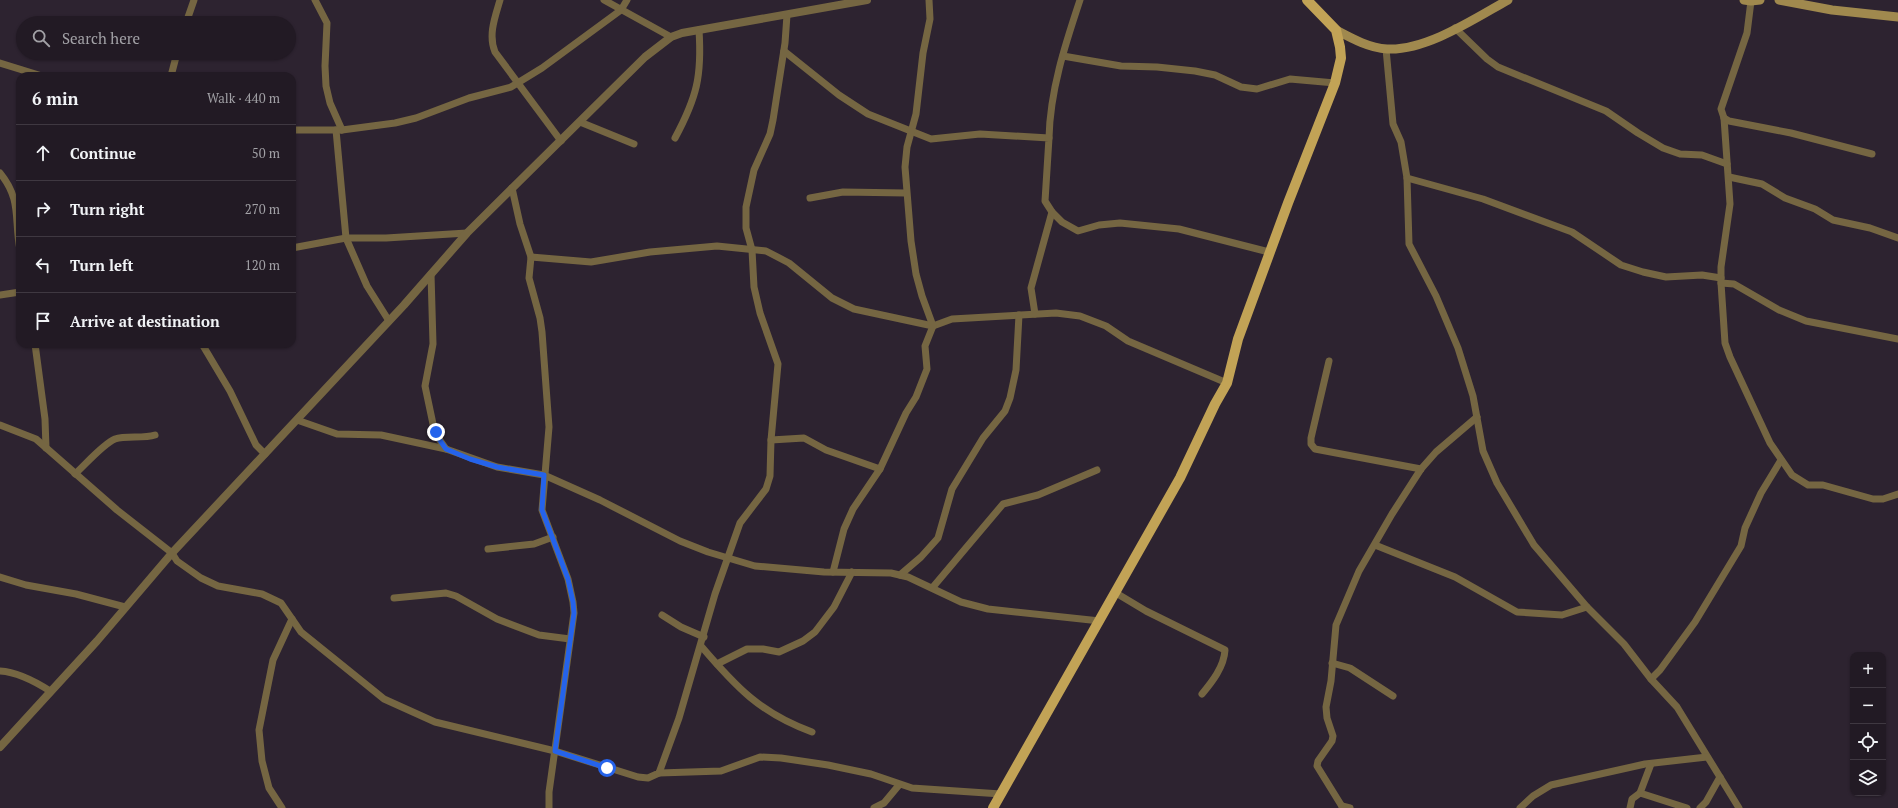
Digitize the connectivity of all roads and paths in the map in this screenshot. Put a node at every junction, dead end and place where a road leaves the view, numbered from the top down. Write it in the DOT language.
graph roads {
  1 [pos="194,0"];
  2 [pos="314,0"];
  3 [pos="500,0"];
  4 [pos="604,0"];
  5 [pos="627,0"];
  6 [pos="868,0"];
  7 [pos="929,0"];
  8 [pos="1080,0"];
  9 [pos="1307,0"];
  10 [pos="1508,0"];
  11 [pos="1752,0"];
  12 [pos="1779,0"];
  13 [pos="621,10"];
  14 [pos="787,15"];
  15 [pos="188,16"];
  16 [pos="1898,18"];
  17 [pos="1455,28"];
  18 [pos="699,30"];
  19 [pos="1336,30"];
  20 [pos="671,37"];
  21 [pos="1386,49"];
  22 [pos="784,51"];
  23 [pos="1064,56"];
  24 [pos="175,60"];
  25 [pos="0,62"];
  26 [pos="30,72"];
  27 [pos="172,72"];
  28 [pos="519,83"];
  29 [pos="1335,83"];
  30 [pos="1724,118"];
  31 [pos="580,122"];
  32 [pos="296,130"];
  33 [pos="339,130"];
  34 [pos="911,131"];
  35 [pos="675,138"];
  36 [pos="1049,138"];
  37 [pos="561,141"];
  38 [pos="634,144"];
  39 [pos="1872,154"];
  40 [pos="1727,164"];
  41 [pos="0,173"];
  42 [pos="1729,177"];
  43 [pos="1407,178"];
  44 [pos="512,188"];
  45 [pos="906,193"];
  46 [pos="810,198"];
  47 [pos="16,202"];
  48 [pos="1052,212"];
  49 [pos="467,233"];
  50 [pos="346,238"];
  51 [pos="1898,238"];
  52 [pos="296,247"];
  53 [pos="752,250"];
  54 [pos="1270,252"];
  55 [pos="531,257"];
  56 [pos="431,274"];
  57 [pos="1721,280"];
  58 [pos="16,293"];
  59 [pos="0,295"];
  60 [pos="1035,314"];
  61 [pos="1019,315"];
  62 [pos="389,321"];
  63 [pos="933,326"];
  64 [pos="1898,339"];
  65 [pos="36,348"];
  66 [pos="204,348"];
  67 [pos="1329,361"];
  68 [pos="1227,383"];
  69 [pos="1477,417"];
  70 [pos="297,420"];
  71 [pos="0,425"];
  72 [pos="156,435"];
  73 [pos="771,440"];
  74 [pos="46,448"];
  75 [pos="446,449"];
  76 [pos="265,454"];
  77 [pos="1781,460"];
  78 [pos="880,469"];
  79 [pos="1421,469"];
  80 [pos="1097,470"];
  81 [pos="75,474"];
  82 [pos="544,475"];
  83 [pos="1898,494"];
  84 [pos="553,537"];
  85 [pos="1375,545"];
  86 [pos="488,549"];
  87 [pos="172,553"];
  88 [pos="728,558"];
  89 [pos="833,572"];
  90 [pos="852,572"];
  91 [pos="900,575"];
  92 [pos="0,578"];
  93 [pos="933,587"];
  94 [pos="1116,593"];
  95 [pos="394,598"];
  96 [pos="125,607"];
  97 [pos="1587,607"];
  98 [pos="662,615"];
  99 [pos="292,619"];
  100 [pos="1100,621"];
  101 [pos="704,637"];
  102 [pos="570,639"];
  103 [pos="701,646"];
  104 [pos="1332,662"];
  105 [pos="717,664"];
  106 [pos="0,671"];
  107 [pos="1651,679"];
  108 [pos="50,691"];
  109 [pos="1202,694"];
  110 [pos="1393,696"];
  111 [pos="812,732"];
  112 [pos="0,747"];
  113 [pos="555,751"];
  114 [pos="1707,757"];
  115 [pos="1651,764"];
  116 [pos="659,773"];
  117 [pos="1720,777"];
  118 [pos="899,785"];
  119 [pos="1640,793"];
  120 [pos="1001,794"];
  121 [pos="278,806"];
  122 [pos="1342,807"];
  123 [pos="549,808"];
  124 [pos="874,808"];
  125 [pos="993,808"];
  126 [pos="1350,808"];
  127 [pos="1520,808"];
  128 [pos="1630,808"];
  129 [pos="1687,808"];
  130 [pos="1700,808"];
  131 [pos="1739,808"];
  1 -- 15 [label="street"];
  2 -- 33 [label="street"];
  3 -- 28 [label="street"];
  4 -- 13 [label="street"];
  5 -- 13 [label="street"];
  6 -- 14 [label="street"];
  7 -- 34 [label="street"];
  8 -- 23 [label="street"];
  9 -- 19 [label="main road"];
  10 -- 17 [label="main road"];
  11 -- 30 [label="street"];
  12 -- 16 [label="main road"];
  13 -- 20 [label="street"];
  13 -- 28 [label="street"];
  14 -- 18 [label="street"];
  14 -- 22 [label="street"];
  17 -- 21 [label="main road"];
  17 -- 40 [label="street"];
  18 -- 20 [label="street"];
  18 -- 35 [label="street"];
  19 -- 21 [label="main road"];
  19 -- 29 [label="main road"];
  20 -- 31 [label="street"];
  21 -- 43 [label="street"];
  22 -- 34 [label="street"];
  22 -- 53 [label="street"];
  23 -- 29 [label="street"];
  23 -- 36 [label="street"];
  24 -- 27 [label="street"];
  25 -- 26 [label="street"];
  28 -- 33 [label="street"];
  28 -- 37 [label="street"];
  29 -- 54 [label="main road"];
  30 -- 39 [label="street"];
  30 -- 40 [label="street"];
  31 -- 37 [label="street"];
  31 -- 38 [label="street"];
  32 -- 33 [label="street"];
  33 -- 50 [label="street"];
  34 -- 36 [label="street"];
  34 -- 45 [label="street"];
  36 -- 48 [label="street"];
  37 -- 44 [label="street"];
  40 -- 42 [label="street"];
  41 -- 47 [label="street"];
  42 -- 51 [label="street"];
  42 -- 57 [label="street"];
  43 -- 57 [label="street"];
  43 -- 69 [label="street"];
  44 -- 49 [label="street"];
  44 -- 55 [label="street"];
  45 -- 46 [label="street"];
  45 -- 63 [label="street"];
  48 -- 54 [label="street"];
  48 -- 60 [label="street"];
  49 -- 50 [label="street"];
  49 -- 56 [label="street"];
  50 -- 52 [label="street"];
  50 -- 62 [label="street"];
  53 -- 55 [label="street"];
  53 -- 63 [label="street"];
  53 -- 73 [label="street"];
  54 -- 68 [label="main road"];
  55 -- 82 [label="street"];
  56 -- 62 [label="street"];
  56 -- 75 [label="street"];
  57 -- 64 [label="street"];
  57 -- 77 [label="street"];
  58 -- 59 [label="street"];
  60 -- 61 [label="street"];
  60 -- 68 [label="street"];
  61 -- 63 [label="street"];
  61 -- 91 [label="street"];
  62 -- 70 [label="street"];
  63 -- 78 [label="street"];
  65 -- 74 [label="street"];
  66 -- 76 [label="street"];
  67 -- 79 [label="street"];
  68 -- 94 [label="main road"];
  69 -- 79 [label="street"];
  69 -- 97 [label="street"];
  70 -- 75 [label="street"];
  70 -- 76 [label="street"];
  71 -- 74 [label="street"];
  72 -- 81 [label="street"];
  73 -- 78 [label="street"];
  73 -- 88 [label="street"];
  74 -- 81 [label="street"];
  75 -- 82 [label="street"];
  76 -- 87 [label="street"];
  77 -- 83 [label="street"];
  77 -- 107 [label="street"];
  78 -- 89 [label="street"];
  79 -- 85 [label="street"];
  80 -- 93 [label="street"];
  81 -- 87 [label="street"];
  82 -- 84 [label="street"];
  82 -- 88 [label="street"];
  84 -- 86 [label="street"];
  84 -- 102 [label="street"];
  85 -- 97 [label="street"];
  85 -- 104 [label="street"];
  87 -- 96 [label="street"];
  87 -- 99 [label="street"];
  88 -- 89 [label="street"];
  88 -- 101 [label="street"];
  89 -- 90 [label="street"];
  90 -- 91 [label="street"];
  90 -- 105 [label="street"];
  91 -- 93 [label="street"];
  92 -- 96 [label="street"];
  93 -- 100 [label="street"];
  94 -- 100 [label="main road"];
  94 -- 109 [label="street"];
  95 -- 102 [label="street"];
  96 -- 108 [label="street"];
  97 -- 107 [label="street"];
  98 -- 101 [label="street"];
  99 -- 113 [label="street"];
  99 -- 121 [label="street"];
  100 -- 120 [label="main road"];
  101 -- 103 [label="street"];
  102 -- 113 [label="street"];
  103 -- 105 [label="street"];
  103 -- 116 [label="street"];
  104 -- 110 [label="street"];
  104 -- 122 [label="street"];
  105 -- 111 [label="street"];
  106 -- 108 [label="street"];
  107 -- 114 [label="street"];
  108 -- 112 [label="street"];
  113 -- 116 [label="street"];
  113 -- 123 [label="street"];
  114 -- 115 [label="street"];
  114 -- 117 [label="street"];
  115 -- 119 [label="street"];
  115 -- 127 [label="street"];
  116 -- 118 [label="street"];
  117 -- 130 [label="street"];
  117 -- 131 [label="street"];
  118 -- 120 [label="street"];
  118 -- 124 [label="street"];
  119 -- 128 [label="street"];
  119 -- 129 [label="street"];
  120 -- 125 [label="main road"];
  122 -- 126 [label="street"];
}
